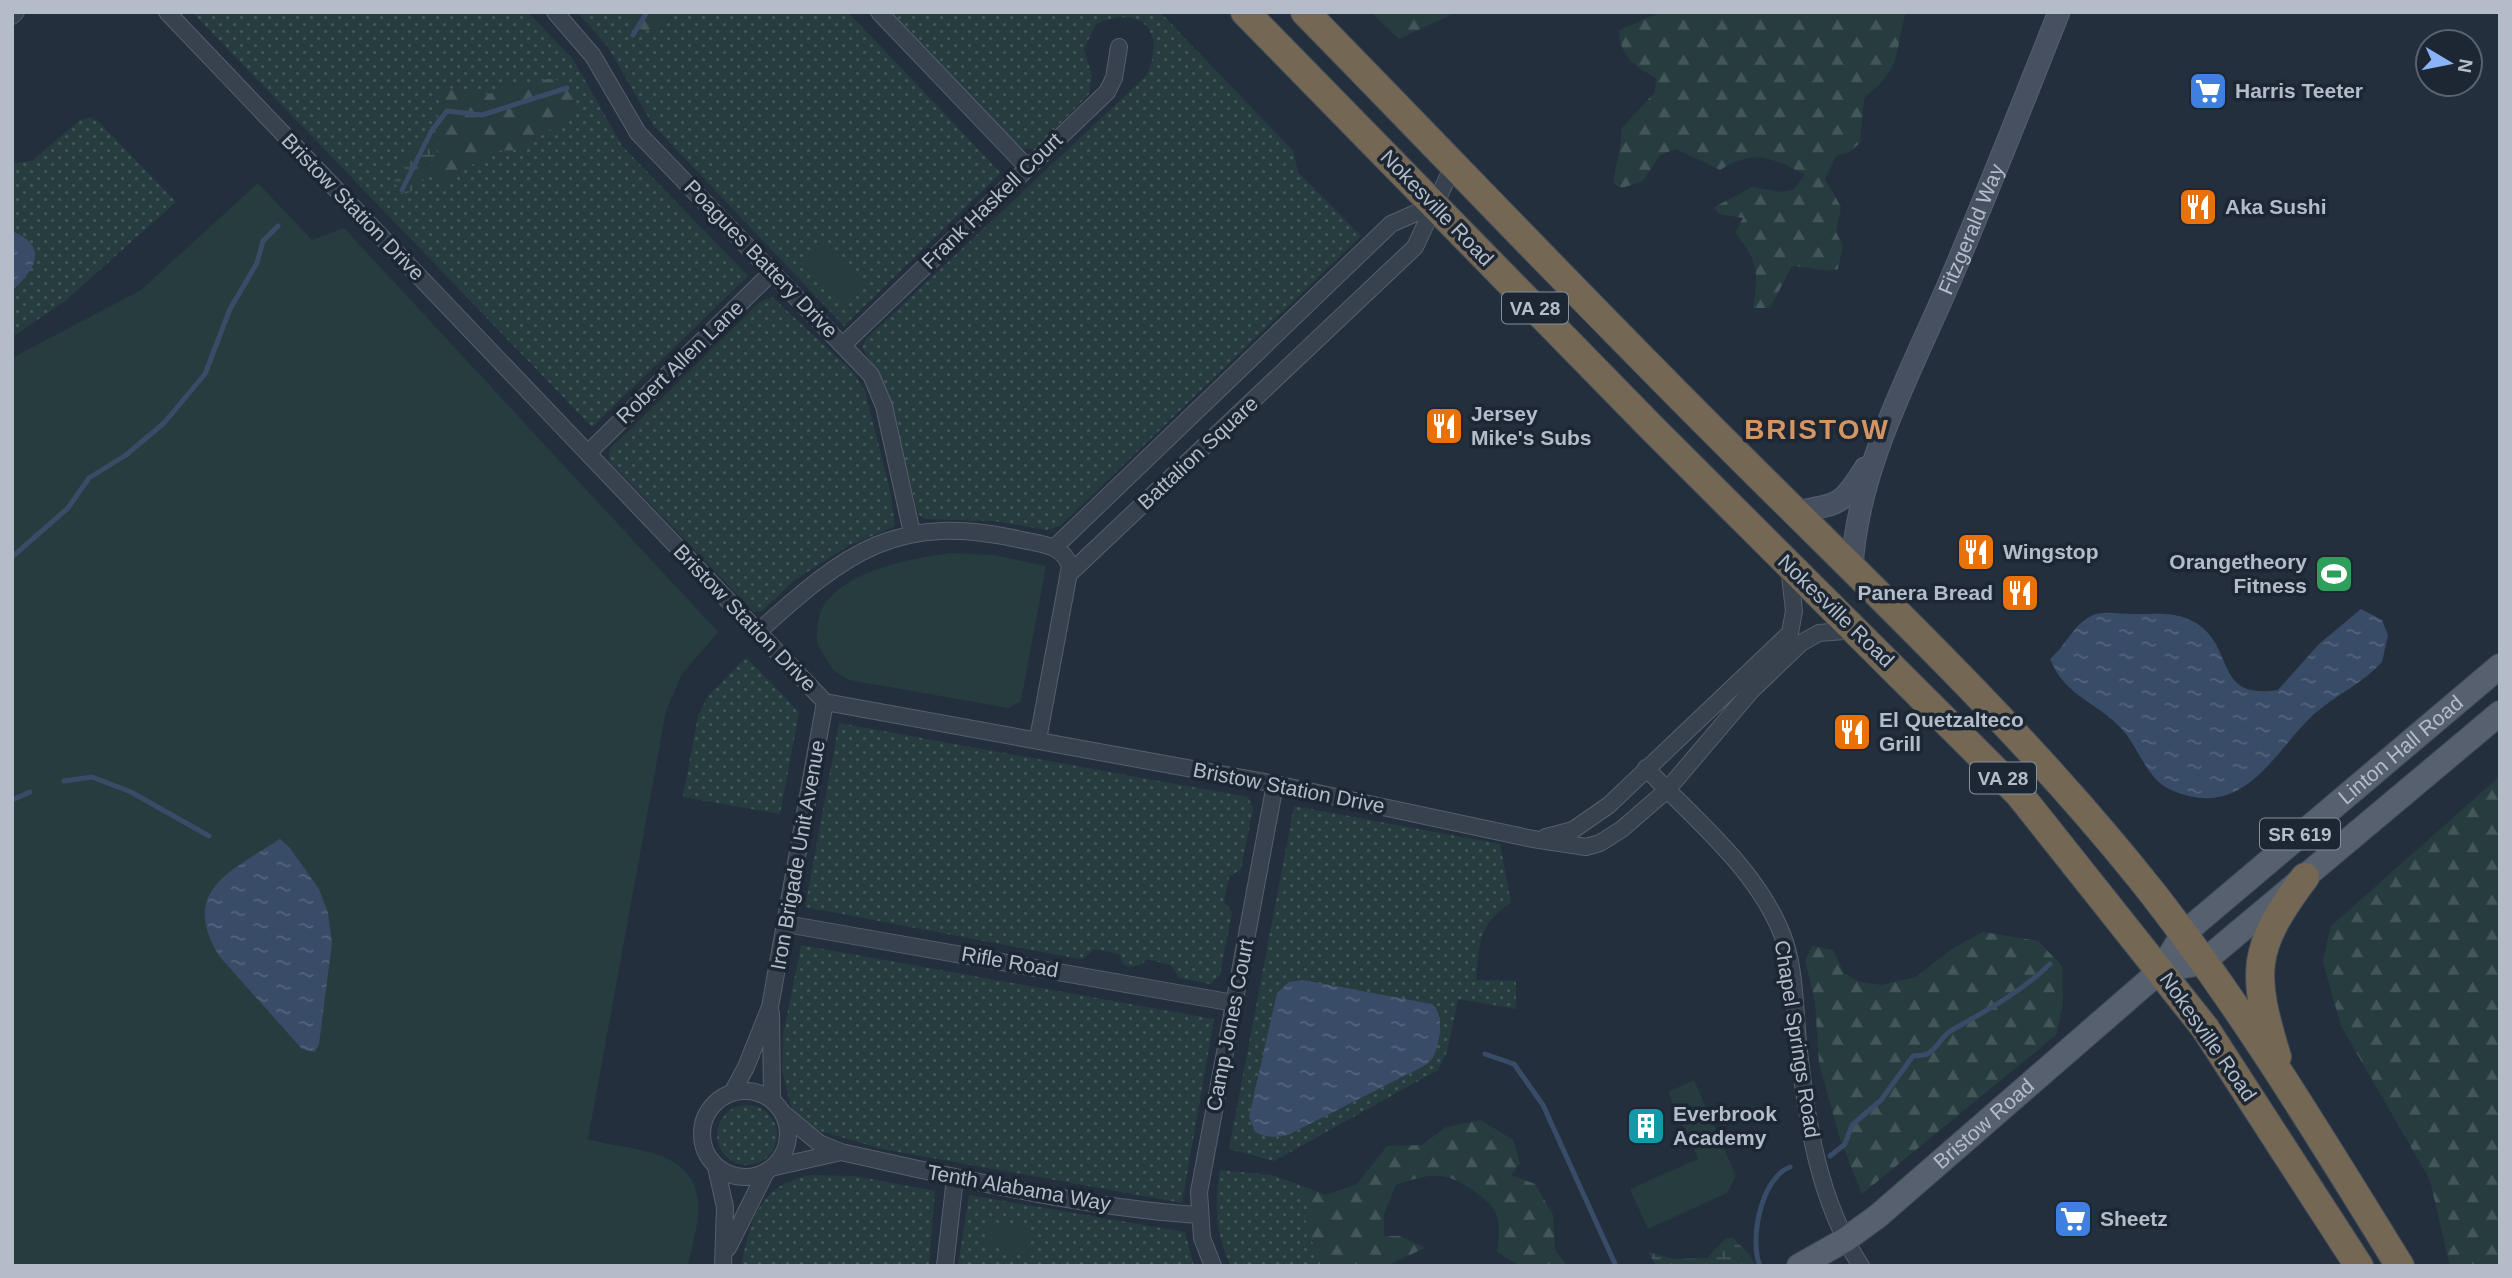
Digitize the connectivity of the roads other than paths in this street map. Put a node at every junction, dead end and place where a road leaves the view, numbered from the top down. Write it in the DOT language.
graph roads {
  1 [pos="16,12"];
  2 [pos="167,12"];
  3 [pos="555,12"];
  4 [pos="879,12"];
  5 [pos="1245,12"];
  6 [pos="1304,12"];
  7 [pos="2059,12"];
  8 [pos="12,16"];
  9 [pos="1119,47"];
  10 [pos="1454,164"];
  11 [pos="1027,167"];
  12 [pos="1434,205"];
  13 [pos="773,271"];
  14 [pos="844,344"];
  15 [pos="1881,443"];
  16 [pos="587,453"];
  17 [pos="1795,512"];
  18 [pos="912,533"];
  19 [pos="1055,547"];
  20 [pos="1789,566"];
  21 [pos="1852,569"];
  22 [pos="1068,575"];
  23 [pos="1856,630"];
  24 [pos="758,632"];
  25 [pos="2500,666"];
  26 [pos="825,702"];
  27 [pos="2500,713"];
  28 [pos="1038,740"];
  29 [pos="1646,768"];
  30 [pos="1275,784"];
  31 [pos="1667,790"];
  32 [pos="1533,839"];
  33 [pos="2305,877"];
  34 [pos="786,924"];
  35 [pos="2183,934"];
  36 [pos="2202,963"];
  37 [pos="2161,970"];
  38 [pos="1234,1003"];
  39 [pos="770,1007"];
  40 [pos="2285,1083"];
  41 [pos="732,1093"];
  42 [pos="772,1100"];
  43 [pos="783,1114"];
  44 [pos="841,1152"];
  45 [pos="716,1167"];
  46 [pos="770,1169"];
  47 [pos="955,1178"];
  48 [pos="1198,1215"];
  49 [pos="1845,1240"];
  50 [pos="724,1259"];
  51 [pos="945,1266"];
  52 [pos="1213,1266"];
  53 [pos="1799,1266"];
  54 [pos="1861,1266"];
  55 [pos="2359,1266"];
  56 [pos="2400,1266"];
  1 -- 8 [label="street"];
  2 -- 16 [label="street, Bristow Station Drive"];
  3 -- 13 [label="street, Poagues Battery Drive"];
  4 -- 11 [label="street"];
  5 -- 12 [label="highway, Nokesville Road / VA 28"];
  6 -- 10 [label="highway, Nokesville Road / VA 28"];
  7 -- 15 [label="street, Fitzgerald Way"];
  9 -- 11 [label="street, Frank Haskell Court"];
  10 -- 12 [label="street, Battalion Square"];
  10 -- 17 [label="highway, Nokesville Road / VA 28"];
  11 -- 14 [label="street, Frank Haskell Court"];
  12 -- 19 [label="street, Battalion Square"];
  12 -- 20 [label="highway, Nokesville Road / VA 28"];
  12 -- 22 [label="street, Battalion Square"];
  13 -- 14 [label="street, Poagues Battery Drive"];
  13 -- 16 [label="street, Robert Allen Lane"];
  14 -- 18 [label="street, Poagues Battery Drive"];
  15 -- 17 [label="street, Fitzgerald Way"];
  15 -- 21 [label="street, Fitzgerald Way"];
  16 -- 24 [label="street, Bristow Station Drive"];
  17 -- 21 [label="highway, Nokesville Road / VA 28"];
  18 -- 19 [label="street"];
  18 -- 24 [label="street"];
  19 -- 22 [label="street"];
  20 -- 23 [label="highway, Nokesville Road / VA 28"];
  20 -- 29 [label="street, Bristow Station Drive"];
  21 -- 35 [label="highway, Nokesville Road / VA 28"];
  22 -- 28 [label="street"];
  23 -- 31 [label="street, Bristow Station Drive"];
  23 -- 37 [label="highway, Nokesville Road / VA 28"];
  24 -- 26 [label="street, Bristow Station Drive"];
  25 -- 35 [label="main road, Linton Hall Road / SR 619"];
  26 -- 28 [label="street, Bristow Station Drive"];
  26 -- 34 [label="street, Iron Brigade Unit Avenue"];
  27 -- 33 [label="main road, Linton Hall Road / SR 619"];
  28 -- 30 [label="street, Bristow Station Drive"];
  29 -- 31 [label="street, Chapel Springs Road"];
  29 -- 32 [label="street, Bristow Station Drive"];
  30 -- 32 [label="street, Bristow Station Drive"];
  30 -- 38 [label="street, Camp Jones Court"];
  31 -- 32 [label="street, Bristow Station Drive"];
  31 -- 49 [label="street, Chapel Springs Road"];
  33 -- 36 [label="main road, Linton Hall Road / SR 619"];
  33 -- 40 [label="highway"];
  34 -- 38 [label="street, Rifle Road"];
  34 -- 39 [label="street, Iron Brigade Unit Avenue"];
  35 -- 36 [label="highway, Nokesville Road / VA 28"];
  35 -- 37 [label="main road, Linton Hall Road / SR 619"];
  36 -- 37 [label="main road"];
  36 -- 40 [label="highway, Nokesville Road / VA 28"];
  37 -- 49 [label="main road, Bristow Road / SR 619"];
  37 -- 55 [label="highway, Nokesville Road / VA 28"];
  38 -- 48 [label="street, Camp Jones Court"];
  39 -- 41 [label="street, Iron Brigade Unit Avenue"];
  39 -- 42 [label="street, Iron Brigade Unit Avenue"];
  40 -- 56 [label="highway, Nokesville Road / VA 28"];
  41 -- 42 [label="street"];
  41 -- 45 [label="street"];
  42 -- 43 [label="street"];
  43 -- 44 [label="street, Tenth Alabama Way"];
  43 -- 46 [label="street"];
  44 -- 46 [label="street, Tenth Alabama Way"];
  44 -- 47 [label="street, Tenth Alabama Way"];
  45 -- 46 [label="street"];
  45 -- 50 [label="street"];
  46 -- 50 [label="street"];
  47 -- 48 [label="street, Tenth Alabama Way"];
  47 -- 51 [label="street"];
  48 -- 52 [label="street, Camp Jones Court"];
  49 -- 53 [label="main road, Bristow Road / SR 619"];
  49 -- 54 [label="street, Chapel Springs Road"];
}
